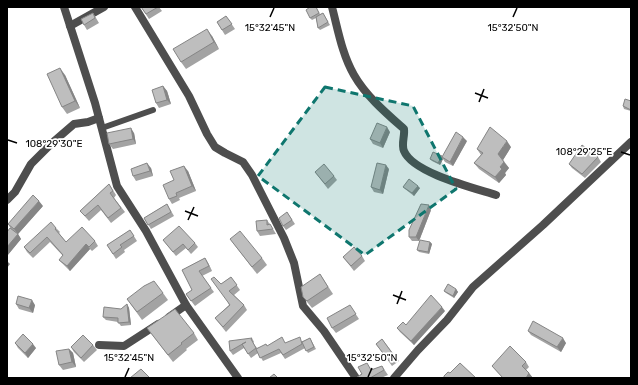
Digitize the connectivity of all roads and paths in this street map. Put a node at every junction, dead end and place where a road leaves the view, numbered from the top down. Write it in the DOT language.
graph roads {
  1 [pos="64,7"];
  2 [pos="104,7"];
  3 [pos="135,7"];
  4 [pos="332,7"];
  5 [pos="70,26"];
  6 [pos="153,110"];
  7 [pos="99,118"];
  8 [pos="102,128"];
  9 [pos="631,142"];
  10 [pos="496,194"];
  11 [pos="7,200"];
  12 [pos="186,305"];
  13 [pos="100,345"];
  14 [pos="238,378"];
  15 [pos="356,378"];
  16 [pos="394,378"];
  1 -- 5 [label="street"];
  2 -- 5 [label="street"];
  3 -- 15 [label="street"];
  4 -- 10 [label="street"];
  5 -- 7 [label="street"];
  6 -- 8 [label="lane"];
  7 -- 8 [label="street"];
  7 -- 11 [label="street"];
  8 -- 12 [label="street"];
  9 -- 16 [label="street"];
  12 -- 13 [label="street"];
  12 -- 14 [label="street"];
}
